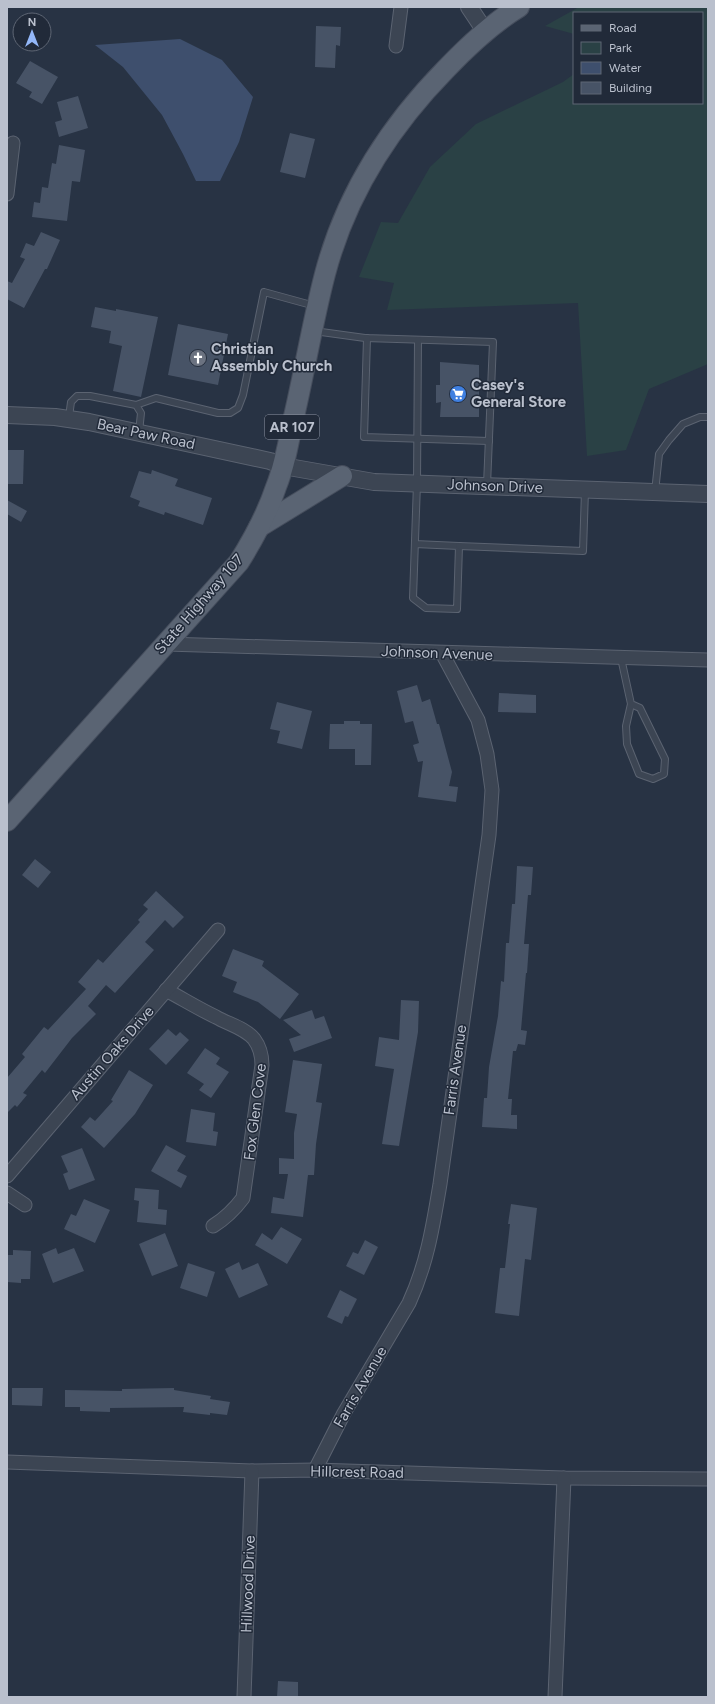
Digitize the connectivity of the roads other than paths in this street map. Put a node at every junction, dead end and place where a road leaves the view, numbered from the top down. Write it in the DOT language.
graph roads {
  1 [pos="401,7"];
  2 [pos="469,7"];
  3 [pos="519,7"];
  4 [pos="485,31"];
  5 [pos="396,46"];
  6 [pos="13,144"];
  7 [pos="7,194"];
  8 [pos="318,307"];
  9 [pos="313,331"];
  10 [pos="367,338"];
  11 [pos="418,340"];
  12 [pos="136,405"];
  13 [pos="7,415"];
  14 [pos="708,417"];
  15 [pos="68,419"];
  16 [pos="138,433"];
  17 [pos="417,439"];
  18 [pos="489,440"];
  19 [pos="283,466"];
  20 [pos="342,476"];
  21 [pos="417,483"];
  22 [pos="487,486"];
  23 [pos="585,490"];
  24 [pos="655,492"];
  25 [pos="708,494"];
  26 [pos="259,527"];
  27 [pos="416,544"];
  28 [pos="459,546"];
  29 [pos="166,644"];
  30 [pos="442,653"];
  31 [pos="620,658"];
  32 [pos="708,660"];
  33 [pos="631,704"];
  34 [pos="7,821"];
  35 [pos="218,930"];
  36 [pos="166,990"];
  37 [pos="7,1176"];
  38 [pos="7,1193"];
  39 [pos="25,1206"];
  40 [pos="213,1226"];
  41 [pos="7,1462"];
  42 [pos="315,1470"];
  43 [pos="252,1471"];
  44 [pos="564,1478"];
  45 [pos="708,1479"];
  46 [pos="244,1697"];
  47 [pos="555,1697"];
  1 -- 5 [label="street"];
  2 -- 4 [label="street"];
  3 -- 4 [label="main road, State Highway 107 / AR 107"];
  4 -- 8 [label="main road, State Highway 107 / AR 107"];
  6 -- 7 [label="street"];
  8 -- 9 [label="main road, State Highway 107 / AR 107"];
  8 -- 12 [label="lane"];
  9 -- 10 [label="lane"];
  9 -- 19 [label="main road, State Highway 107 / AR 107"];
  10 -- 11 [label="lane"];
  10 -- 17 [label="lane"];
  11 -- 17 [label="lane"];
  11 -- 18 [label="lane"];
  12 -- 15 [label="lane"];
  12 -- 16 [label="lane"];
  13 -- 15 [label="street, Bear Paw Road"];
  14 -- 24 [label="lane"];
  15 -- 16 [label="street, Bear Paw Road"];
  16 -- 19 [label="street, Bear Paw Road"];
  17 -- 18 [label="lane"];
  17 -- 21 [label="lane"];
  18 -- 22 [label="lane"];
  19 -- 20 [label="street, Johnson Drive"];
  19 -- 26 [label="main road, State Highway 107 / AR 107"];
  20 -- 21 [label="street, Johnson Drive"];
  20 -- 26 [label="main road"];
  21 -- 22 [label="street, Johnson Drive"];
  21 -- 27 [label="lane"];
  22 -- 23 [label="street, Johnson Drive"];
  23 -- 24 [label="street, Johnson Drive"];
  23 -- 28 [label="lane"];
  24 -- 25 [label="street, Johnson Drive"];
  26 -- 29 [label="main road, State Highway 107 / AR 107"];
  27 -- 28 [label="lane"];
  27 -- 28 [label="lane"];
  29 -- 30 [label="street, Johnson Avenue"];
  29 -- 34 [label="main road, State Highway 107 / AR 107"];
  30 -- 31 [label="street, Johnson Avenue"];
  30 -- 42 [label="street, Farris Avenue"];
  31 -- 32 [label="street, Johnson Avenue"];
  31 -- 33 [label="lane"];
  33 -- 33 [label="lane"];
  35 -- 36 [label="street, Austin Oaks Drive"];
  36 -- 37 [label="street, Austin Oaks Drive"];
  36 -- 40 [label="street, Fox Glen Cove"];
  38 -- 39 [label="street"];
  41 -- 43 [label="street, Hillcrest Road"];
  42 -- 43 [label="street, Hillcrest Road"];
  42 -- 44 [label="street, Hillcrest Road"];
  43 -- 46 [label="street, Hillwood Drive"];
  44 -- 45 [label="street, Hillcrest Road"];
  44 -- 47 [label="street"];
}
